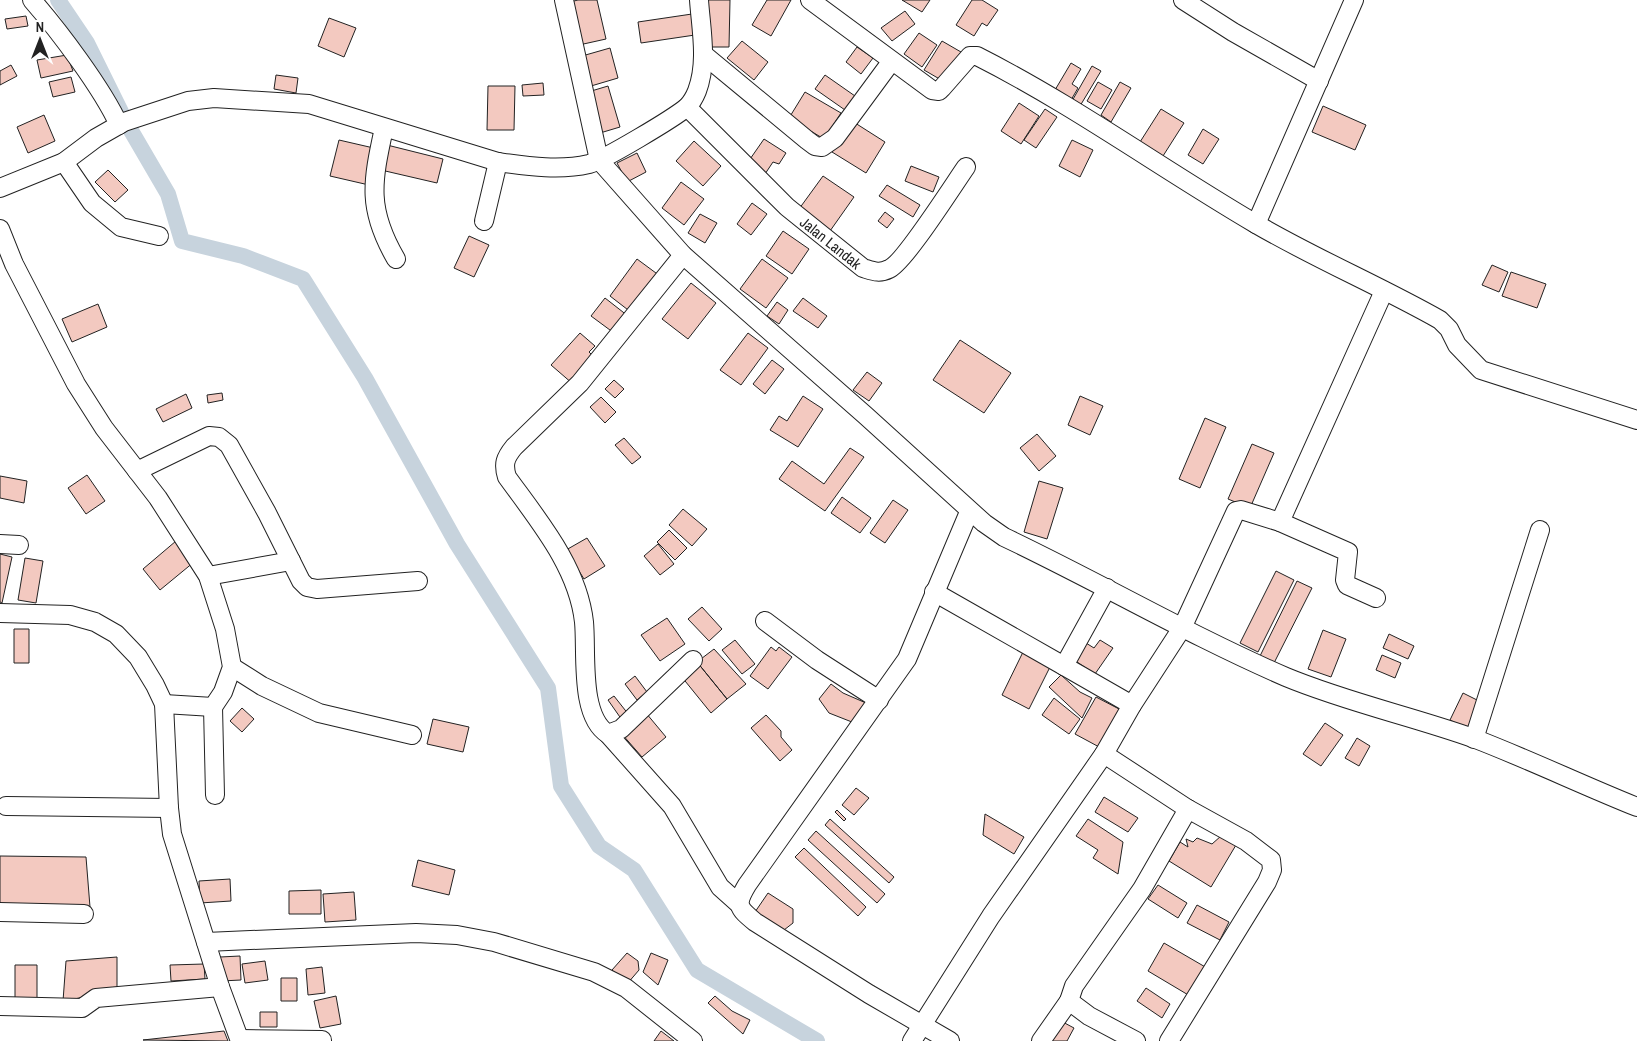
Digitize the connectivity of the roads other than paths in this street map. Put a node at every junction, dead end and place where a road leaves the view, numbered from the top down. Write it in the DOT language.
graph roads {
  1 [pos="32,0"];
  2 [pos="564,0"];
  3 [pos="699,0"];
  4 [pos="810,0"];
  5 [pos="1183,0"];
  6 [pos="1354,0"];
  7 [pos="703,54"];
  8 [pos="891,62"];
  9 [pos="1319,81"];
  10 [pos="687,107"];
  11 [pos="115,115"];
  12 [pos="384,128"];
  13 [pos="599,160"];
  14 [pos="64,162"];
  15 [pos="498,162"];
  16 [pos="966,167"];
  17 [pos="0,188"];
  18 [pos="484,221"];
  19 [pos="1256,224"];
  20 [pos="0,229"];
  21 [pos="159,236"];
  22 [pos="683,255"];
  23 [pos="396,259"];
  24 [pos="1384,291"];
  25 [pos="1637,420"];
  26 [pos="137,471"];
  27 [pos="969,512"];
  28 [pos="1280,522"];
  29 [pos="1540,530"];
  30 [pos="0,544"];
  31 [pos="19,545"];
  32 [pos="291,562"];
  33 [pos="208,576"];
  34 [pos="418,581"];
  35 [pos="1108,588"];
  36 [pos="934,592"];
  37 [pos="1376,598"];
  38 [pos="0,613"];
  39 [pos="765,621"];
  40 [pos="1182,628"];
  41 [pos="693,660"];
  42 [pos="1064,666"];
  43 [pos="232,667"];
  44 [pos="879,700"];
  45 [pos="164,704"];
  46 [pos="1132,705"];
  47 [pos="213,707"];
  48 [pos="608,734"];
  49 [pos="412,736"];
  50 [pos="1474,738"];
  51 [pos="1104,754"];
  52 [pos="215,795"];
  53 [pos="6,806"];
  54 [pos="1637,807"];
  55 [pos="169,808"];
  56 [pos="1188,809"];
  57 [pos="739,904"];
  58 [pos="0,912"];
  59 [pos="84,914"];
  60 [pos="206,942"];
  61 [pos="220,987"];
  62 [pos="1070,1001"];
  63 [pos="0,1006"];
  64 [pos="917,1034"];
  65 [pos="240,1040"];
  66 [pos="322,1040"];
  67 [pos="693,1041"];
  68 [pos="950,1041"];
  69 [pos="1042,1041"];
  70 [pos="1136,1041"];
  71 [pos="1169,1041"];
  1 -- 11 [label="street"];
  2 -- 13 [label="street"];
  3 -- 7 [label="street"];
  4 -- 8 [label="street"];
  5 -- 9 [label="street"];
  6 -- 9 [label="street"];
  7 -- 8 [label="street"];
  7 -- 10 [label="street"];
  8 -- 19 [label="street"];
  9 -- 19 [label="street"];
  10 -- 13 [label="street"];
  10 -- 16 [label="street, Jalan Landak"];
  11 -- 12 [label="street"];
  11 -- 14 [label="street"];
  12 -- 15 [label="street"];
  12 -- 23 [label="street"];
  13 -- 15 [label="street"];
  13 -- 22 [label="street"];
  14 -- 17 [label="street"];
  14 -- 21 [label="street"];
  15 -- 18 [label="street"];
  19 -- 24 [label="street"];
  20 -- 26 [label="street"];
  22 -- 27 [label="street"];
  22 -- 48 [label="street"];
  24 -- 25 [label="street"];
  24 -- 28 [label="street"];
  26 -- 32 [label="street"];
  26 -- 33 [label="street"];
  27 -- 35 [label="street"];
  27 -- 36 [label="street"];
  28 -- 37 [label="street"];
  28 -- 40 [label="street"];
  29 -- 50 [label="street"];
  30 -- 31 [label="street"];
  32 -- 33 [label="street"];
  32 -- 34 [label="street"];
  33 -- 43 [label="street"];
  35 -- 40 [label="street"];
  35 -- 42 [label="street"];
  36 -- 42 [label="street"];
  36 -- 44 [label="street"];
  38 -- 45 [label="street"];
  39 -- 44 [label="street"];
  40 -- 46 [label="street"];
  40 -- 50 [label="street"];
  41 -- 48 [label="street"];
  42 -- 46 [label="street"];
  43 -- 47 [label="street"];
  43 -- 49 [label="street"];
  44 -- 57 [label="street"];
  45 -- 47 [label="street"];
  45 -- 55 [label="street"];
  46 -- 51 [label="street"];
  47 -- 52 [label="street"];
  48 -- 57 [label="street"];
  50 -- 54 [label="street"];
  51 -- 56 [label="street"];
  51 -- 64 [label="street"];
  53 -- 55 [label="street"];
  55 -- 60 [label="street"];
  56 -- 62 [label="street"];
  56 -- 71 [label="street"];
  57 -- 64 [label="street"];
  58 -- 59 [label="street"];
  60 -- 61 [label="street"];
  60 -- 67 [label="street"];
  61 -- 63 [label="street"];
  61 -- 65 [label="street"];
  62 -- 69 [label="street"];
  62 -- 70 [label="street"];
  64 -- 68 [label="street"];
  65 -- 66 [label="street"];
}
